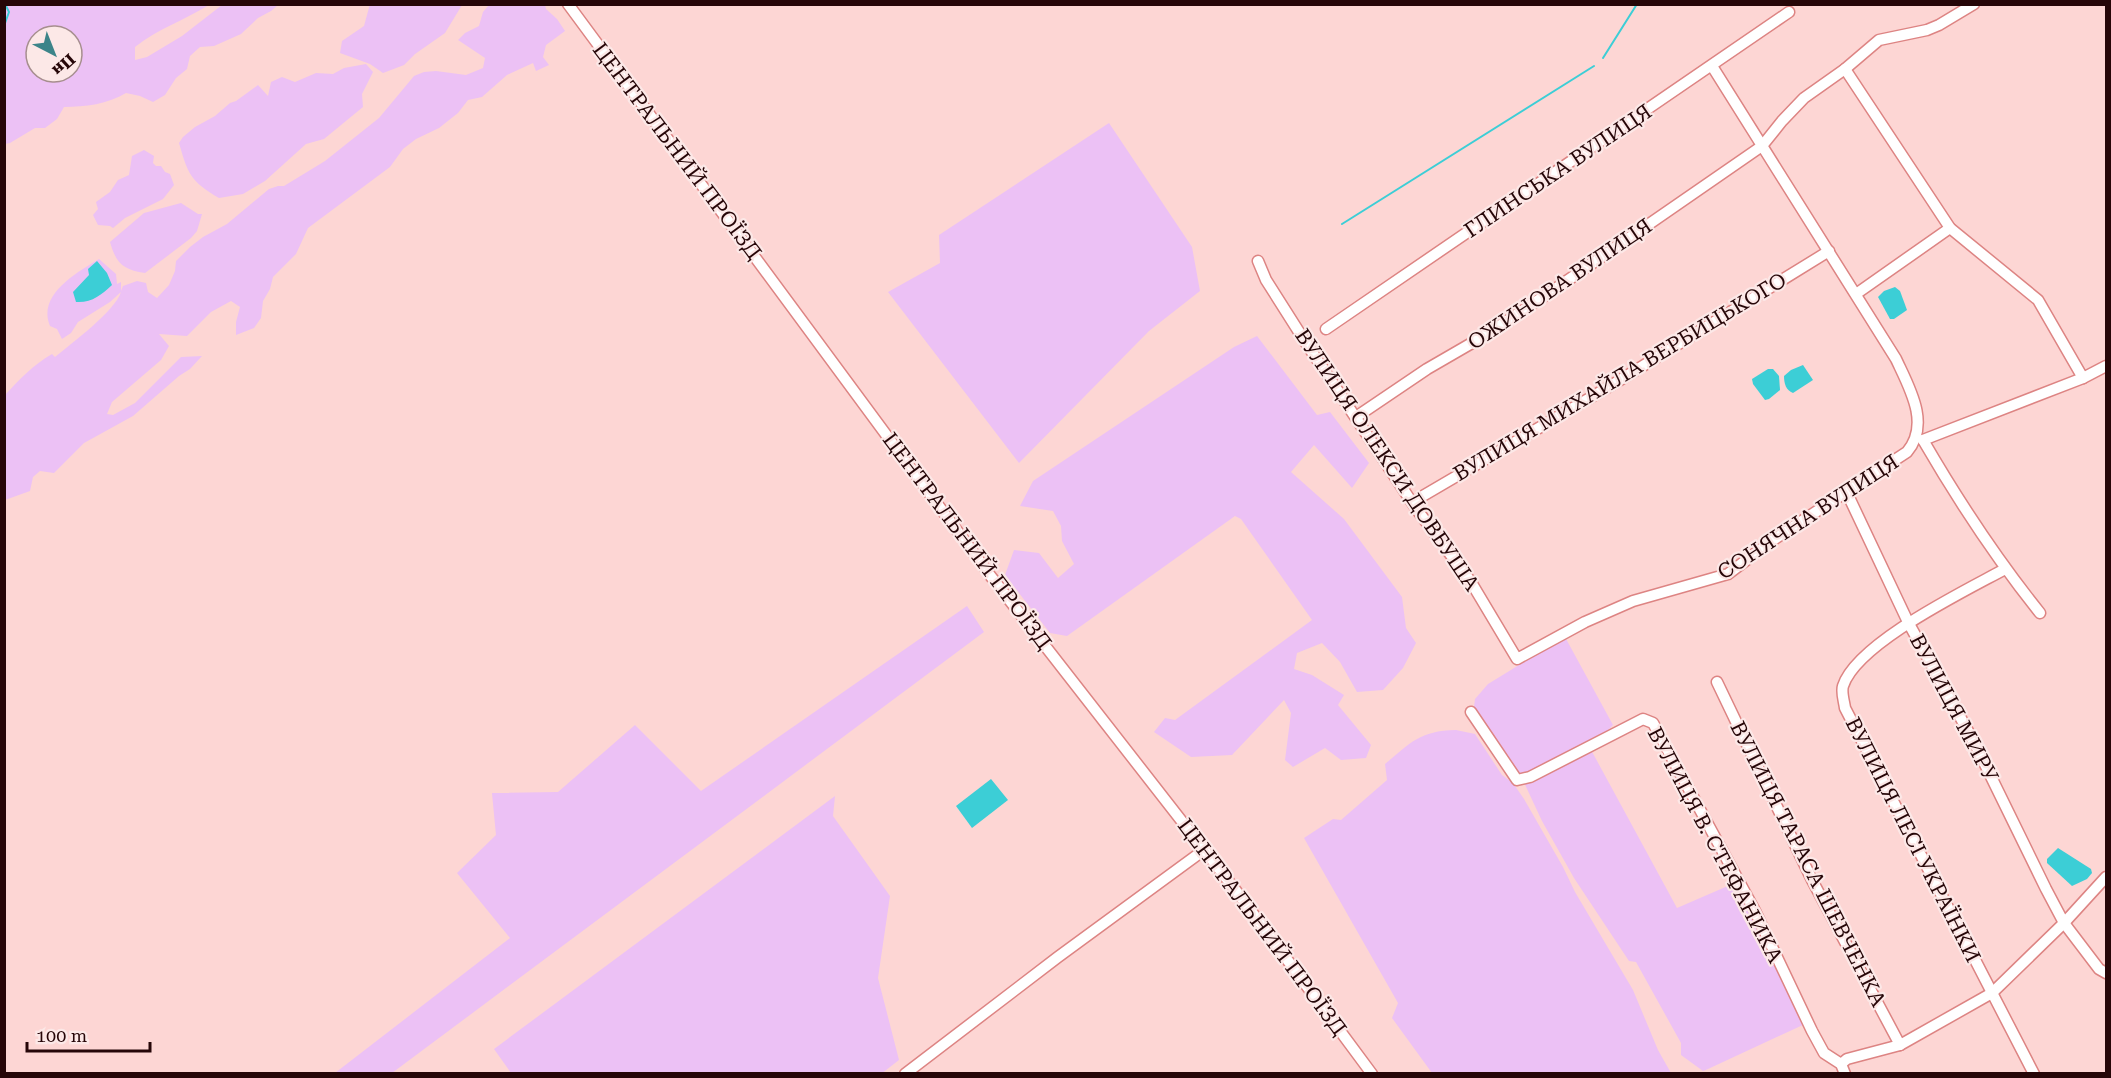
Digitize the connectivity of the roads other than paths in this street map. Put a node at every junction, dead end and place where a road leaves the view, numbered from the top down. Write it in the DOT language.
graph roads {
  1 [pos="568,4"];
  2 [pos="1974,4"];
  3 [pos="1789,12"];
  4 [pos="1712,66"];
  5 [pos="1845,69"];
  6 [pos="1762,146"];
  7 [pos="1950,228"];
  8 [pos="1829,251"];
  9 [pos="1258,261"];
  10 [pos="1856,294"];
  11 [pos="1326,329"];
  12 [pos="2106,366"];
  13 [pos="2083,378"];
  14 [pos="1356,417"];
  15 [pos="1920,439"];
  16 [pos="1847,493"];
  17 [pos="1415,507"];
  18 [pos="2005,569"];
  19 [pos="2040,613"];
  20 [pos="1908,622"];
  21 [pos="1517,659"];
  22 [pos="1717,682"];
  23 [pos="1472,712"];
  24 [pos="1204,850"];
  25 [pos="2106,877"];
  26 [pos="2064,923"];
  27 [pos="2106,973"];
  28 [pos="1992,993"];
  29 [pos="1900,1045"];
  30 [pos="1843,1069"];
  31 [pos="905,1074"];
  32 [pos="1372,1074"];
  33 [pos="2034,1074"];
  1 -- 24 [label="street, ЦЕНТРАЛЬНИЙ ПРОЇЗД"];
  2 -- 5 [label="street"];
  3 -- 4 [label="street, ГЛИНСЬКА ВУЛИЦЯ"];
  4 -- 6 [label="street, СОНЯЧНА ВУЛИЦЯ"];
  4 -- 11 [label="street, ГЛИНСЬКА ВУЛИЦЯ"];
  5 -- 6 [label="street"];
  5 -- 7 [label="street"];
  6 -- 8 [label="street, СОНЯЧНА ВУЛИЦЯ"];
  6 -- 14 [label="street, ОЖИНОВА ВУЛИЦЯ"];
  7 -- 10 [label="street"];
  7 -- 13 [label="street"];
  8 -- 10 [label="street, СОНЯЧНА ВУЛИЦЯ"];
  8 -- 17 [label="street, ВУЛИЦЯ МИХАЙЛА ВЕРБИЦЬКОГО"];
  9 -- 14 [label="street, ВУЛИЦЯ ОЛЕКСИ ДОВБУША"];
  10 -- 15 [label="street, СОНЯЧНА ВУЛИЦЯ"];
  12 -- 13 [label="street"];
  13 -- 15 [label="street"];
  14 -- 17 [label="street, ВУЛИЦЯ ОЛЕКСИ ДОВБУША"];
  15 -- 16 [label="street, СОНЯЧНА ВУЛИЦЯ"];
  15 -- 18 [label="street, СОНЯЧНА ВУЛИЦЯ"];
  16 -- 20 [label="street, ВУЛИЦЯ МИРУ"];
  16 -- 21 [label="street, СОНЯЧНА ВУЛИЦЯ"];
  17 -- 21 [label="street, ВУЛИЦЯ ОЛЕКСИ ДОВБУША"];
  18 -- 19 [label="street, СОНЯЧНА ВУЛИЦЯ"];
  18 -- 20 [label="street"];
  20 -- 26 [label="street, ВУЛИЦЯ МИРУ"];
  20 -- 28 [label="street, ВУЛИЦЯ ЛЕСІ УКРАЇНКИ"];
  22 -- 29 [label="street, ВУЛИЦЯ ТАРАСА ШЕВЧЕНКА"];
  23 -- 30 [label="street, ВУЛИЦЯ В. СТЕФАНИКА"];
  24 -- 31 [label="street"];
  24 -- 32 [label="street, ЦЕНТРАЛЬНИЙ ПРОЇЗД"];
  25 -- 26 [label="street"];
  26 -- 27 [label="street, ВУЛИЦЯ МИРУ"];
  26 -- 28 [label="street"];
  28 -- 29 [label="street"];
  28 -- 33 [label="street, ВУЛИЦЯ ЛЕСІ УКРАЇНКИ"];
  29 -- 30 [label="street"];
}
